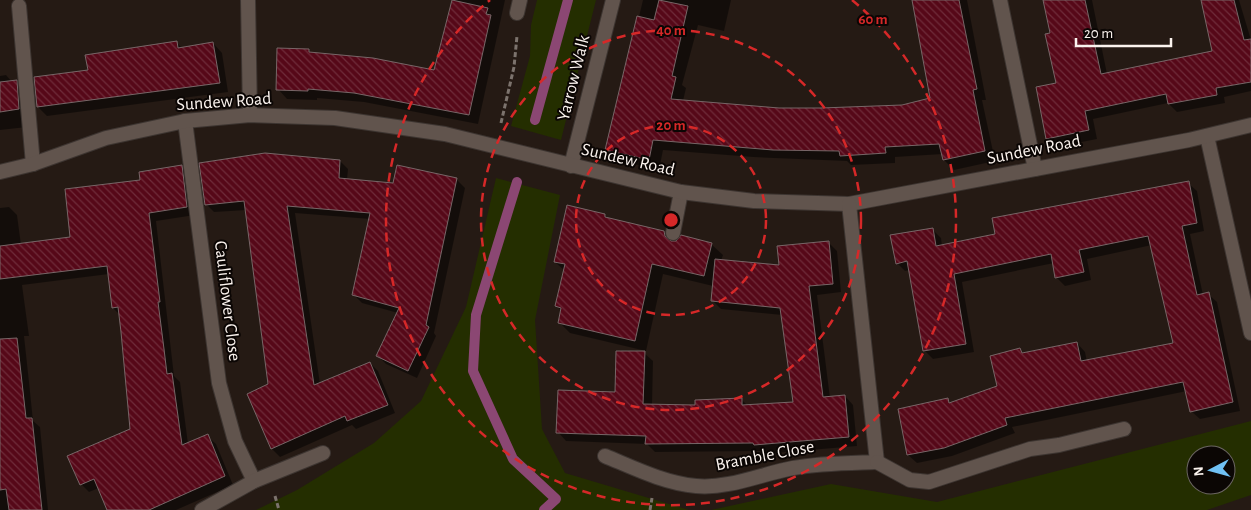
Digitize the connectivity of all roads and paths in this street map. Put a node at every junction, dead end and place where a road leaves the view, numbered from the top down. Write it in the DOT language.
graph roads {
  1 [pos="248,0"];
  2 [pos="613,0"];
  3 [pos="1000,0"];
  4 [pos="19,6"];
  5 [pos="518,7"];
  6 [pos="250,115"];
  7 [pos="185,121"];
  8 [pos="1251,125"];
  9 [pos="1207,136"];
  10 [pos="495,148"];
  11 [pos="33,164"];
  12 [pos="571,166"];
  13 [pos="1035,169"];
  14 [pos="0,172"];
  15 [pos="681,192"];
  16 [pos="850,204"];
  17 [pos="673,233"];
  18 [pos="1251,334"];
  19 [pos="1124,429"];
  20 [pos="323,453"];
  21 [pos="605,456"];
  22 [pos="876,462"];
  23 [pos="254,481"];
  24 [pos="202,510"];
  1 -- 6 [label="street"];
  2 -- 12 [label="street, Yarrow Walk"];
  3 -- 13 [label="street"];
  4 -- 11 [label="street"];
  5 -- 10 [label="path"];
  6 -- 7 [label="street, Sundew Road"];
  6 -- 10 [label="street, Sundew Road"];
  7 -- 11 [label="street, Sundew Road"];
  7 -- 23 [label="street, Cauliflower Close"];
  8 -- 9 [label="street, Sundew Road"];
  9 -- 13 [label="street, Sundew Road"];
  9 -- 18 [label="street"];
  10 -- 12 [label="street, Sundew Road"];
  11 -- 14 [label="street, Sundew Road"];
  12 -- 15 [label="street, Sundew Road"];
  13 -- 16 [label="street, Sundew Road"];
  15 -- 16 [label="street, Sundew Road"];
  15 -- 17 [label="street"];
  16 -- 22 [label="street"];
  19 -- 22 [label="street, Bramble Close"];
  20 -- 23 [label="street"];
  21 -- 22 [label="street, Bramble Close"];
  23 -- 24 [label="street"];
}
